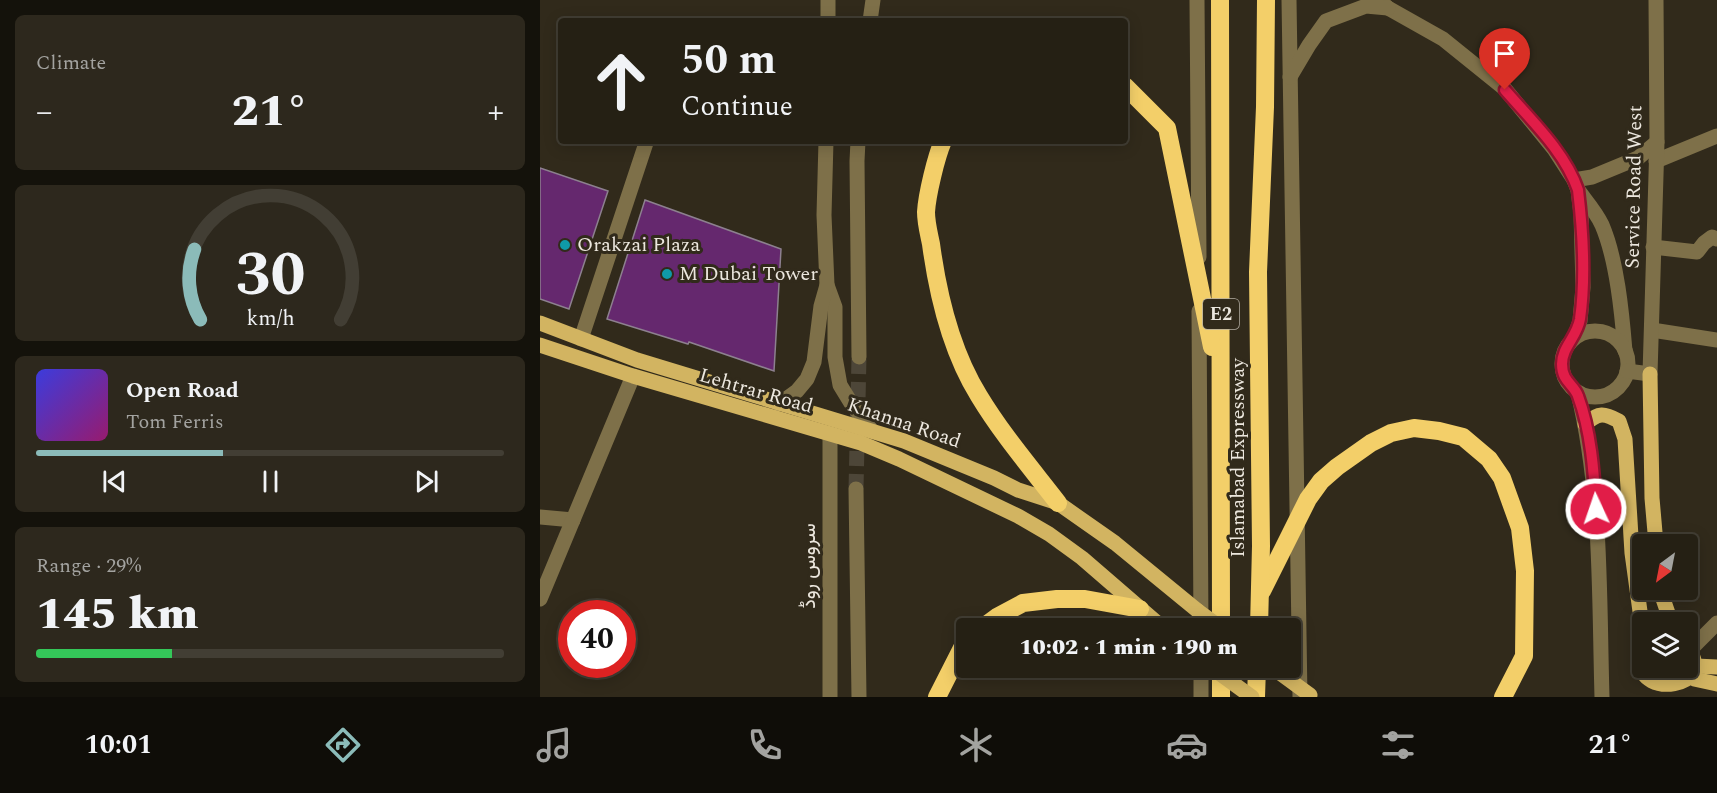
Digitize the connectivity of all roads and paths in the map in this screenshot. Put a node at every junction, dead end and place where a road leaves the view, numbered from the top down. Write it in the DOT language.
graph roads {
  1 [pos="828,0"];
  2 [pos="873,0"];
  3 [pos="1197,0"];
  4 [pos="1220,0"];
  5 [pos="1266,0"];
  6 [pos="1289,0"];
  7 [pos="1656,0"];
  8 [pos="1384,4"];
  9 [pos="828,18"];
  10 [pos="870,18"];
  11 [pos="1290,78"];
  12 [pos="1128,89"];
  13 [pos="1717,135"];
  14 [pos="1657,142"];
  15 [pos="646,144"];
  16 [pos="826,144"];
  17 [pos="858,144"];
  18 [pos="942,144"];
  19 [pos="1656,160"];
  20 [pos="1576,185"];
  21 [pos="1717,239"];
  22 [pos="1653,247"];
  23 [pos="1199,278"];
  24 [pos="827,285"];
  25 [pos="540,323"];
  26 [pos="1652,330"];
  27 [pos="1574,338"];
  28 [pos="581,339"];
  29 [pos="1717,340"];
  30 [pos="540,345"];
  31 [pos="1625,351"];
  32 [pos="859,357"];
  33 [pos="1627,371"];
  34 [pos="1650,374"];
  35 [pos="633,376"];
  36 [pos="1221,390"];
  37 [pos="1578,393"];
  38 [pos="779,404"];
  39 [pos="1585,424"];
  40 [pos="872,430"];
  41 [pos="830,434"];
  42 [pos="856,489"];
  43 [pos="1058,503"];
  44 [pos="540,517"];
  45 [pos="573,520"];
  46 [pos="1297,523"];
  47 [pos="1655,534"];
  48 [pos="1260,597"];
  49 [pos="540,599"];
  50 [pos="1140,609"];
  51 [pos="1640,612"];
  52 [pos="996,618"];
  53 [pos="1151,618"];
  54 [pos="1201,618"];
  55 [pos="1207,618"];
  56 [pos="1221,618"];
  57 [pos="1259,618"];
  58 [pos="1717,623"];
  59 [pos="1698,641"];
  60 [pos="956,660"];
  61 [pos="1717,667"];
  62 [pos="1698,672"];
  63 [pos="1698,674"];
  64 [pos="1201,678"];
  65 [pos="1221,678"];
  66 [pos="1226,678"];
  67 [pos="1256,678"];
  68 [pos="1285,678"];
  69 [pos="1644,678"];
  70 [pos="1692,678"];
  71 [pos="1717,684"];
  72 [pos="1650,692"];
  73 [pos="1675,695"];
  74 [pos="1307,696"];
  75 [pos="830,697"];
  76 [pos="859,697"];
  77 [pos="937,697"];
  78 [pos="1201,697"];
  79 [pos="1221,697"];
  80 [pos="1254,697"];
  81 [pos="1503,697"];
  82 [pos="1602,697"];
  1 -- 9 [label="street"];
  2 -- 10 [label="street"];
  3 -- 23 [label="street"];
  4 -- 36 [label="highway, Islamabad Expressway / E2"];
  5 -- 48 [label="highway, Islamabad Expressway / E2"];
  6 -- 11 [label="street"];
  7 -- 14 [label="street, Service Road West"];
  8 -- 11 [label="street"];
  8 -- 20 [label="street"];
  11 -- 46 [label="street"];
  12 -- 23 [label="highway"];
  13 -- 19 [label="street"];
  14 -- 19 [label="street, Service Road West"];
  14 -- 20 [label="street"];
  15 -- 28 [label="street"];
  16 -- 24 [label="street"];
  17 -- 32 [label="street"];
  18 -- 43 [label="highway"];
  19 -- 22 [label="street, Service Road West"];
  20 -- 27 [label="street"];
  20 -- 31 [label="street"];
  21 -- 22 [label="street"];
  22 -- 26 [label="street, Service Road West"];
  23 -- 36 [label="highway"];
  23 -- 54 [label="street"];
  24 -- 38 [label="street"];
  24 -- 40 [label="street"];
  25 -- 28 [label="main road, Khanna Road"];
  26 -- 29 [label="street"];
  26 -- 34 [label="street, Service Road West"];
  27 -- 31 [label="street"];
  27 -- 37 [label="street"];
  28 -- 38 [label="main road, Khanna Road"];
  30 -- 35 [label="main road, Lehtrar Road"];
  31 -- 33 [label="street"];
  33 -- 34 [label="street"];
  33 -- 37 [label="street"];
  34 -- 47 [label="main road"];
  35 -- 41 [label="main road, Lehtrar Road"];
  35 -- 45 [label="street"];
  36 -- 56 [label="highway, Islamabad Expressway / E2"];
  37 -- 39 [label="street"];
  38 -- 40 [label="main road, Khanna Road"];
  39 -- 51 [label="main road"];
  39 -- 82 [label="street"];
  40 -- 43 [label="main road, Khanna Road"];
  41 -- 50 [label="main road, Lehtrar Road"];
  41 -- 75 [label="street, سروس روڈ"];
  42 -- 76 [label="street"];
  43 -- 55 [label="main road, Khanna Road, bridge"];
  44 -- 45 [label="street"];
  45 -- 49 [label="street"];
  46 -- 48 [label="highway"];
  46 -- 74 [label="street"];
  46 -- 81 [label="highway"];
  48 -- 57 [label="highway, Islamabad Expressway / E2"];
  50 -- 52 [label="highway"];
  50 -- 53 [label="main road, Lehtrar Road"];
  58 -- 59 [label="street"];
  60 -- 77 [label="highway"];
  61 -- 62 [label="main road"];
  63 -- 71 [label="main road"];
  64 -- 78 [label="street"];
  65 -- 79 [label="highway"];
  66 -- 80 [label="main road, bridge"];
  67 -- 80 [label="highway"];
  68 -- 74 [label="main road, bridge"];
  69 -- 72 [label="main road"];
  70 -- 73 [label="main road"];
  72 -- 73 [label="main road"];
}
